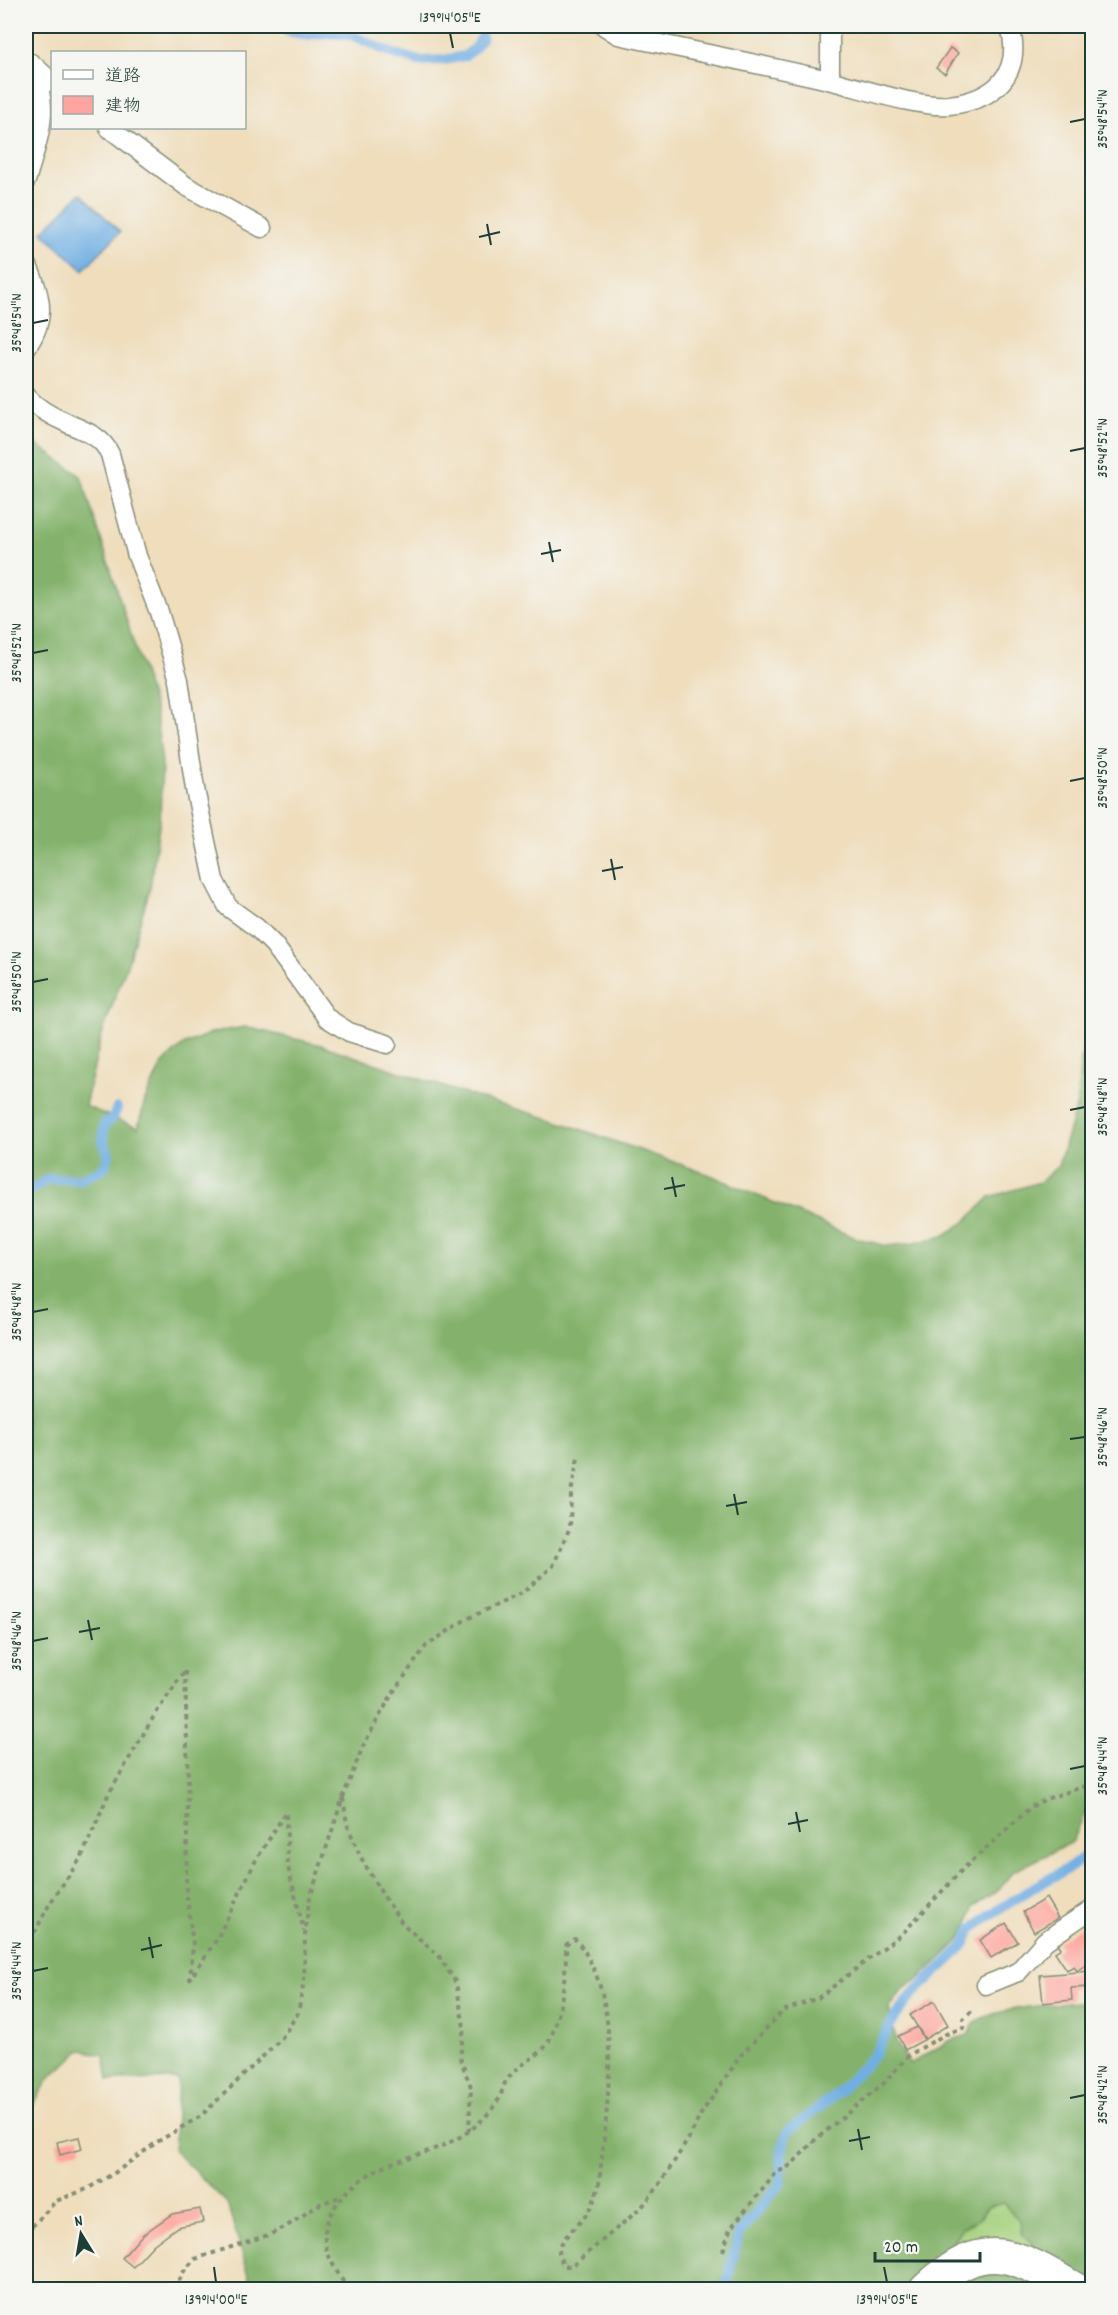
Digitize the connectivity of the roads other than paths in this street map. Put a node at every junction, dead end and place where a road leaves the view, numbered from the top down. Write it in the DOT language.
graph roads {
  1 [pos="604,26"];
  2 [pos="830,26"];
  3 [pos="1010,26"];
  4 [pos="26,59"];
  5 [pos="830,80"];
  6 [pos="51,81"];
  7 [pos="110,129"];
  8 [pos="26,181"];
  9 [pos="261,228"];
  10 [pos="26,261"];
  11 [pos="26,348"];
  12 [pos="26,396"];
  13 [pos="387,1044"];
  14 [pos="1092,1909"];
  15 [pos="986,1985"];
  16 [pos="926,2289"];
  17 [pos="1076,2289"];
  1 -- 5 [label="lane"];
  2 -- 5 [label="lane"];
  3 -- 5 [label="lane"];
  4 -- 6 [label="lane"];
  4 -- 8 [label="lane"];
  7 -- 9 [label="lane"];
  10 -- 11 [label="lane"];
  12 -- 13 [label="lane"];
  14 -- 15 [label="lane"];
  16 -- 17 [label="street"];
}
